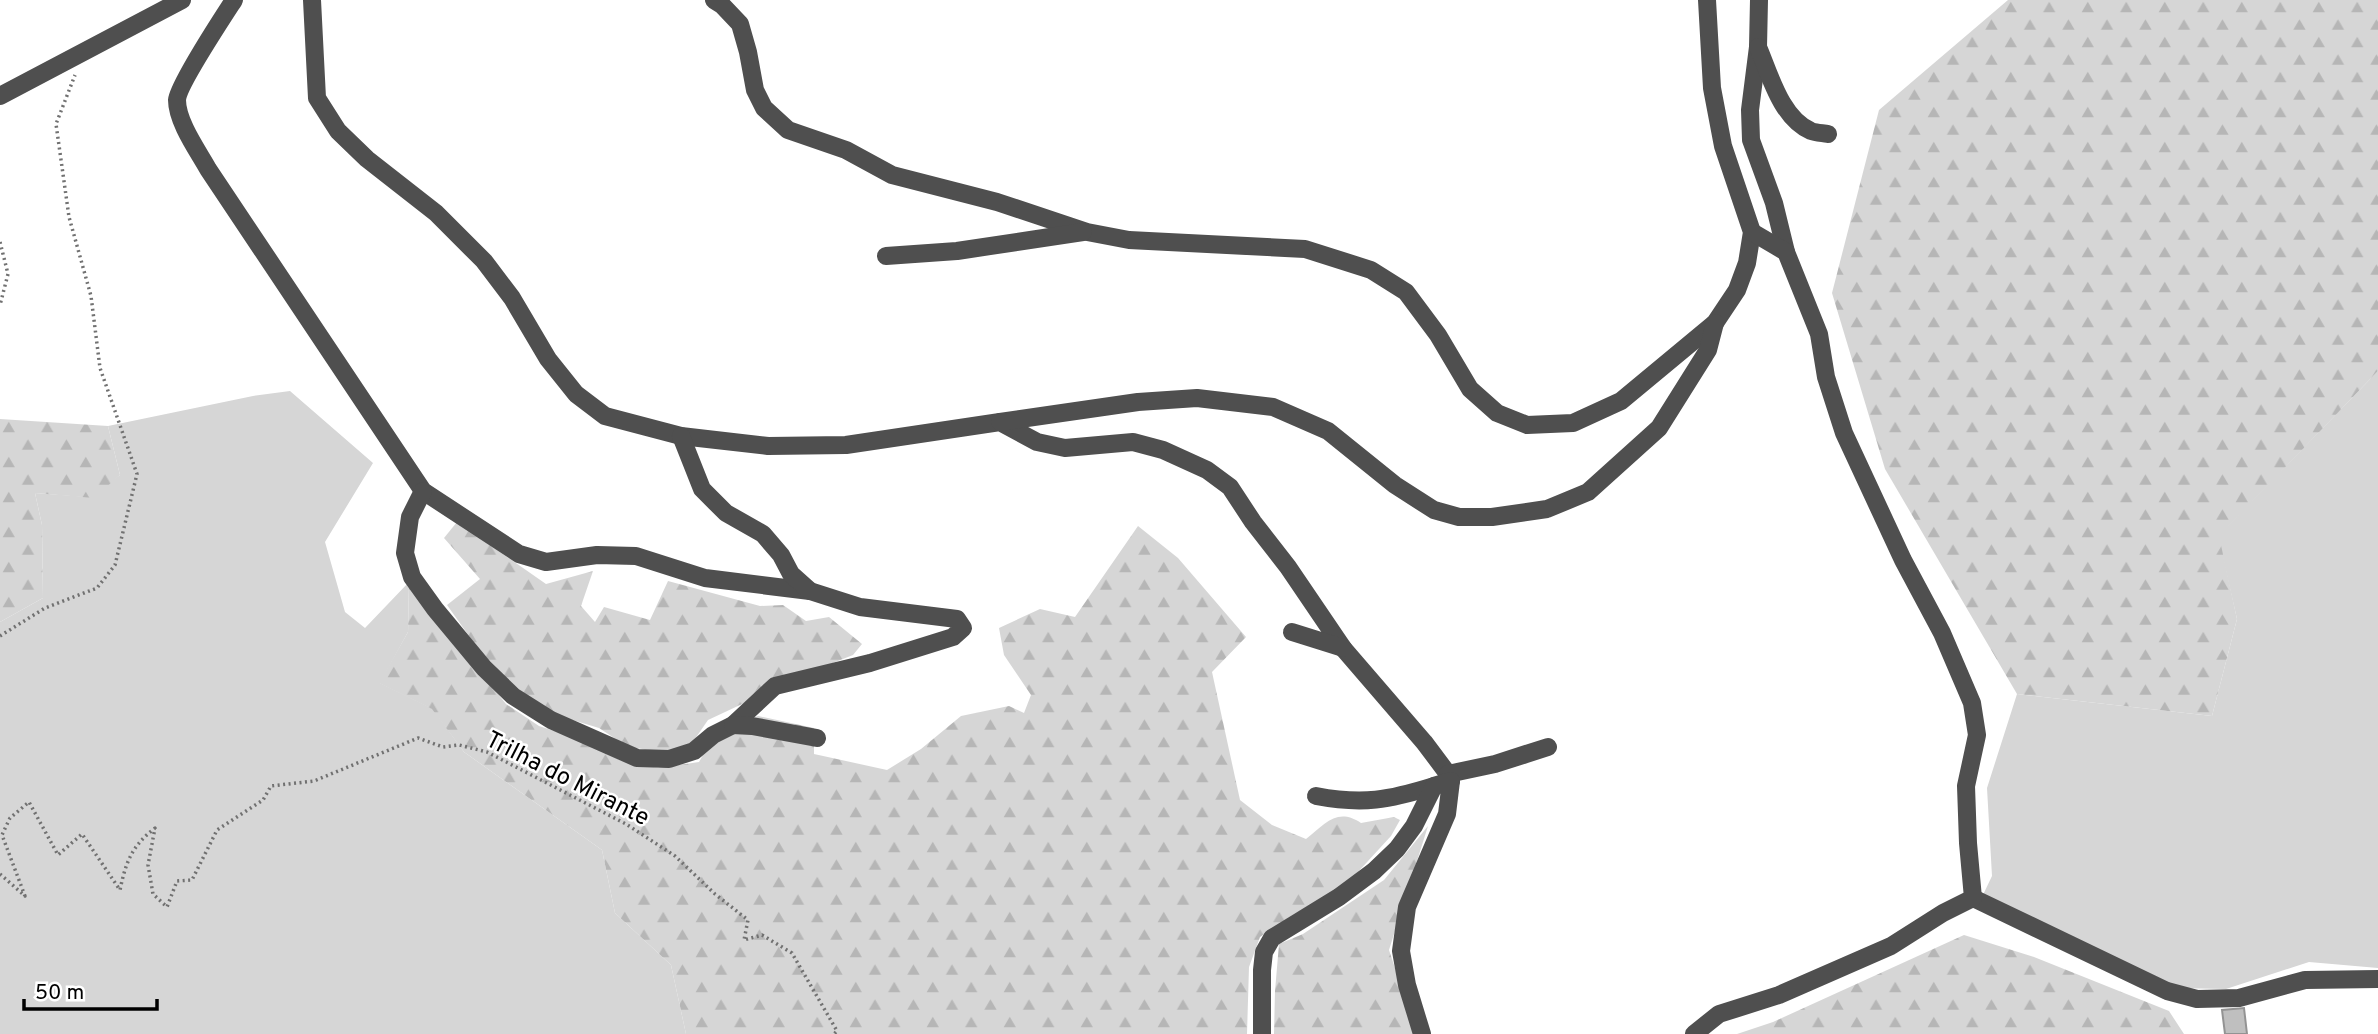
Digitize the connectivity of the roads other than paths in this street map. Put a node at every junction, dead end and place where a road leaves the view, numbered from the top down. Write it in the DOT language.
graph roads {
  1 [pos="182,0"];
  2 [pos="234,0"];
  3 [pos="312,0"];
  4 [pos="714,0"];
  5 [pos="1707,0"];
  6 [pos="1759,0"];
  7 [pos="1758,47"];
  8 [pos="0,96"];
  9 [pos="1828,134"];
  10 [pos="1087,232"];
  11 [pos="1752,232"];
  12 [pos="1786,252"];
  13 [pos="886,256"];
  14 [pos="1715,323"];
  15 [pos="1000,422"];
  16 [pos="681,436"];
  17 [pos="423,491"];
  18 [pos="810,591"];
  19 [pos="1292,632"];
  20 [pos="1343,648"];
  21 [pos="733,725"];
  22 [pos="817,738"];
  23 [pos="1548,747"];
  24 [pos="1445,780"];
  25 [pos="1316,796"];
  26 [pos="1973,898"];
  27 [pos="2378,979"];
  28 [pos="1262,1034"];
  29 [pos="1422,1034"];
  30 [pos="1694,1034"];
  1 -- 8 [label="street"];
  2 -- 17 [label="street"];
  3 -- 16 [label="street"];
  4 -- 10 [label="street"];
  5 -- 11 [label="street"];
  6 -- 7 [label="street"];
  7 -- 9 [label="street"];
  7 -- 12 [label="street"];
  10 -- 13 [label="street"];
  10 -- 14 [label="street"];
  11 -- 12 [label="street"];
  11 -- 14 [label="street"];
  12 -- 26 [label="street"];
  14 -- 15 [label="street"];
  15 -- 16 [label="street"];
  15 -- 20 [label="street"];
  16 -- 18 [label="street"];
  17 -- 18 [label="street"];
  17 -- 21 [label="street"];
  18 -- 21 [label="street"];
  19 -- 20 [label="street"];
  20 -- 24 [label="street"];
  21 -- 22 [label="street"];
  23 -- 24 [label="street"];
  24 -- 25 [label="street"];
  24 -- 28 [label="street"];
  24 -- 29 [label="street"];
  26 -- 27 [label="street"];
  26 -- 30 [label="street"];
}
